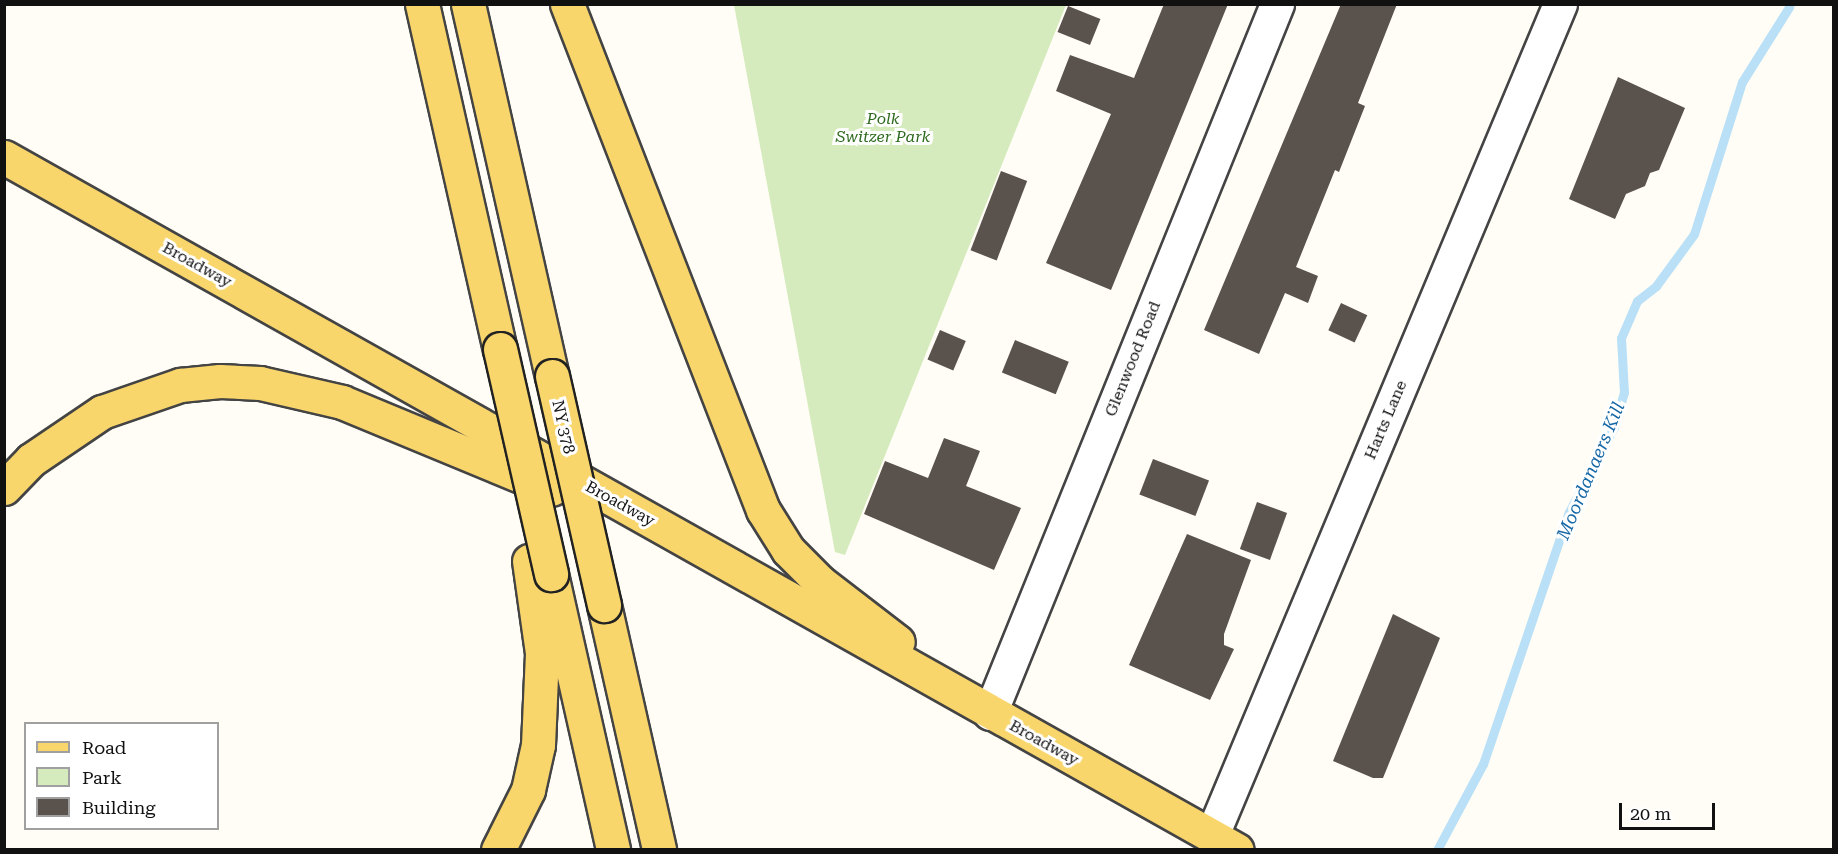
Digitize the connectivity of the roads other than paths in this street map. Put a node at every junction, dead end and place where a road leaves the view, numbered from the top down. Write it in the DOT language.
graph roads {
  1 [pos="422,4"];
  2 [pos="468,4"];
  3 [pos="567,4"];
  4 [pos="1276,4"];
  5 [pos="1560,4"];
  6 [pos="4,157"];
  7 [pos="4,488"];
  8 [pos="699,549"];
  9 [pos="540,568"];
  10 [pos="990,713"];
  11 [pos="1226,845"];
  12 [pos="498,849"];
  13 [pos="613,849"];
  14 [pos="660,849"];
  1 -- 9 [label="main road, bridge"];
  2 -- 14 [label="main road, NY 378 / NY 378, bridge"];
  3 -- 10 [label="main road"];
  4 -- 10 [label="street, Glenwood Road"];
  5 -- 11 [label="street, Harts Lane"];
  6 -- 8 [label="main road, Broadway"];
  7 -- 8 [label="main road"];
  8 -- 10 [label="main road, Broadway"];
  9 -- 12 [label="main road"];
  9 -- 13 [label="main road"];
  10 -- 11 [label="main road, Broadway"];
}
